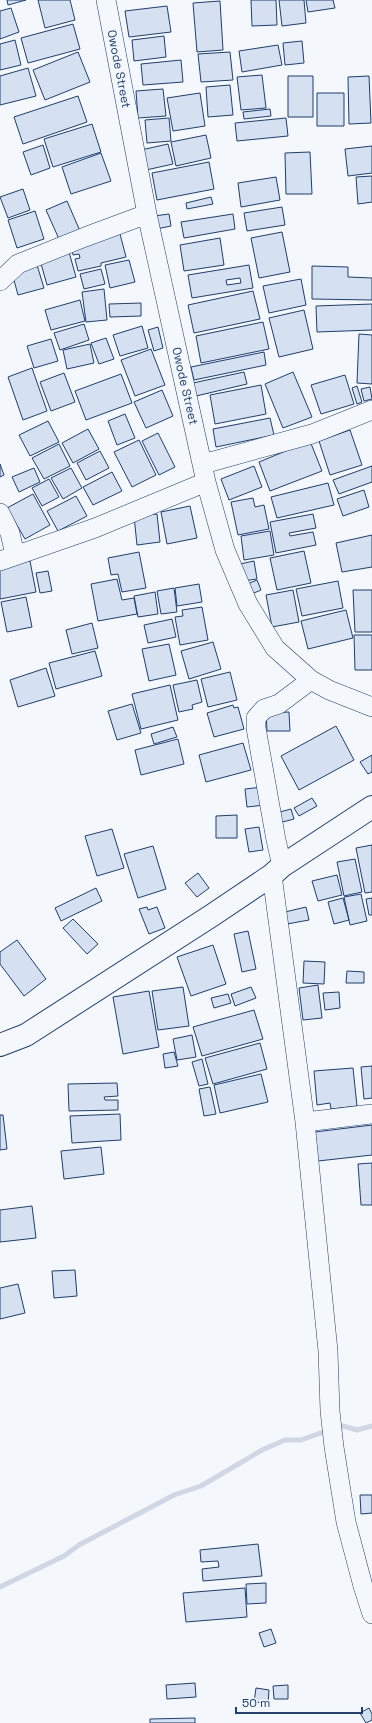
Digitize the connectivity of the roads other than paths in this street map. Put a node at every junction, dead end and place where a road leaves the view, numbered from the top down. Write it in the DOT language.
graph roads {
  1 [pos="106,0"];
  2 [pos="147,214"];
  3 [pos="0,281"];
  4 [pos="372,410"];
  5 [pos="203,464"];
  6 [pos="206,482"];
  7 [pos="0,513"];
  8 [pos="8,558"];
  9 [pos="311,680"];
  10 [pos="372,707"];
  11 [pos="372,807"];
  12 [pos="277,870"];
  13 [pos="0,1046"];
  14 [pos="372,1114"];
  15 [pos="305,1122"];
  16 [pos="372,1614"];
  1 -- 2 [label="street, Owode Street"];
  2 -- 3 [label="street"];
  2 -- 5 [label="street, Owode Street"];
  4 -- 5 [label="street"];
  5 -- 6 [label="street, Owode Street"];
  6 -- 8 [label="street"];
  6 -- 9 [label="street, Owode Street"];
  7 -- 8 [label="street"];
  9 -- 10 [label="street, Owode Street"];
  9 -- 12 [label="street"];
  11 -- 12 [label="main road"];
  12 -- 13 [label="main road"];
  12 -- 15 [label="street"];
  14 -- 15 [label="street"];
  15 -- 16 [label="street"];
}
